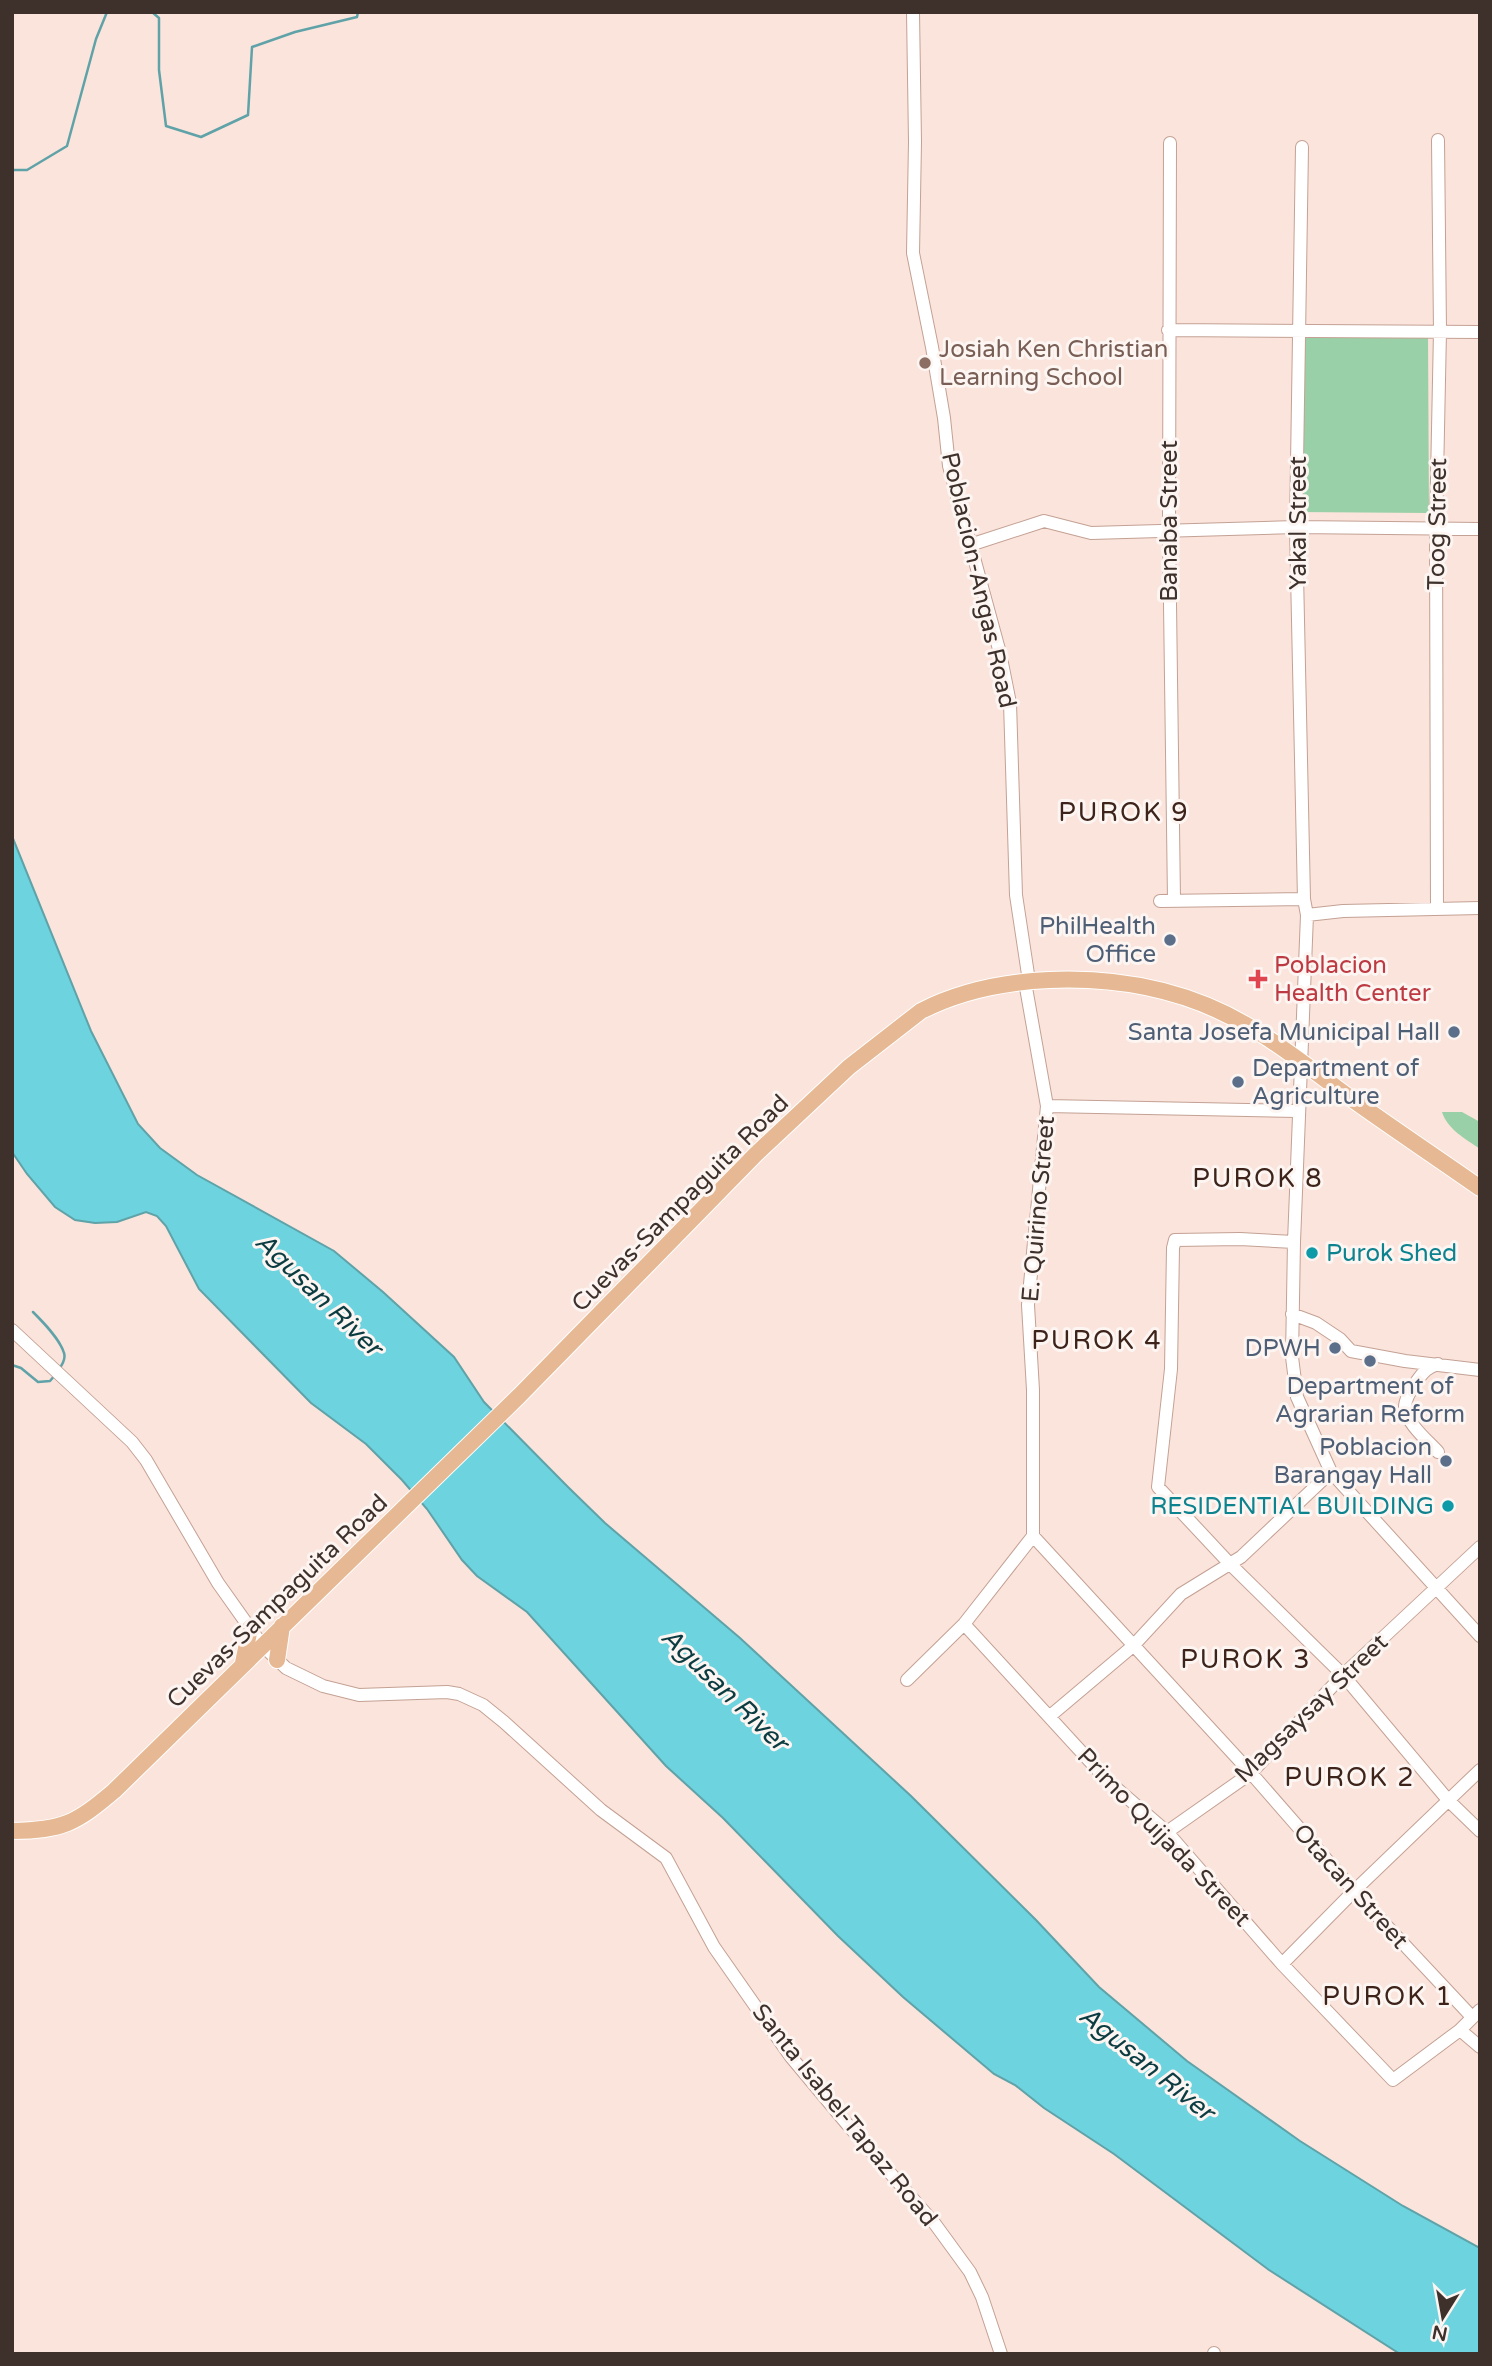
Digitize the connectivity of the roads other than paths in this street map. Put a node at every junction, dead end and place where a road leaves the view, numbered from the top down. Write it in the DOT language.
graph roads {
  1 [pos="914,12"];
  2 [pos="1438,140"];
  3 [pos="1170,143"];
  4 [pos="1302,147"];
  5 [pos="1168,330"];
  6 [pos="1301,331"];
  7 [pos="1440,331"];
  8 [pos="1480,332"];
  9 [pos="1296,527"];
  10 [pos="1436,528"];
  11 [pos="1480,529"];
  12 [pos="1169,530"];
  13 [pos="970,545"];
  14 [pos="1304,899"];
  15 [pos="1174,900"];
  16 [pos="1160,901"];
  17 [pos="1437,908"];
  18 [pos="1480,908"];
  19 [pos="1307,915"];
  20 [pos="1027,982"];
  21 [pos="1300,1059"];
  22 [pos="1047,1106"];
  23 [pos="1298,1111"];
  24 [pos="1480,1188"];
  25 [pos="1294,1242"];
  26 [pos="1293,1314"];
  27 [pos="12,1331"];
  28 [pos="1438,1364"];
  29 [pos="1480,1370"];
  30 [pos="1438,1452"];
  31 [pos="1331,1472"];
  32 [pos="1033,1536"];
  33 [pos="1480,1547"];
  34 [pos="1230,1564"];
  35 [pos="1436,1589"];
  36 [pos="964,1624"];
  37 [pos="281,1627"];
  38 [pos="250,1628"];
  39 [pos="1480,1636"];
  40 [pos="262,1645"];
  41 [pos="1133,1646"];
  42 [pos="276,1660"];
  43 [pos="244,1664"];
  44 [pos="1343,1675"];
  45 [pos="907,1680"];
  46 [pos="1050,1716"];
  47 [pos="1480,1770"];
  48 [pos="1251,1773"];
  49 [pos="1448,1800"];
  50 [pos="12,1831"];
  51 [pos="1480,1831"];
  52 [pos="1167,1832"];
  53 [pos="1354,1891"];
  54 [pos="1282,1964"];
  55 [pos="1476,2014"];
  56 [pos="1460,2031"];
  57 [pos="1480,2048"];
  58 [pos="1001,2354"];
  1 -- 13 [label="street, Poblacion-Angas Road"];
  2 -- 7 [label="street, Toog Street"];
  3 -- 5 [label="street, Banaba Street"];
  4 -- 6 [label="street, Yakal Street"];
  5 -- 6 [label="street"];
  5 -- 12 [label="street, Banaba Street"];
  6 -- 7 [label="street"];
  6 -- 9 [label="street, Yakal Street"];
  7 -- 8 [label="street"];
  7 -- 10 [label="street, Toog Street"];
  9 -- 10 [label="street"];
  9 -- 12 [label="street"];
  9 -- 14 [label="street, Yakal Street"];
  10 -- 11 [label="street"];
  10 -- 17 [label="street, Toog Street"];
  12 -- 13 [label="street"];
  12 -- 15 [label="street, Banaba Street"];
  13 -- 20 [label="street, Poblacion-Angas Road"];
  14 -- 15 [label="street"];
  14 -- 19 [label="street, Yakal Street"];
  15 -- 16 [label="street"];
  17 -- 18 [label="street"];
  17 -- 19 [label="street"];
  19 -- 21 [label="street"];
  20 -- 21 [label="main road, Cuevas-Sampaguita Road"];
  20 -- 22 [label="street, E. Quirino Street"];
  20 -- 37 [label="main road, Cuevas-Sampaguita Road"];
  21 -- 23 [label="street"];
  21 -- 24 [label="main road, Cuevas-Sampaguita Road"];
  22 -- 23 [label="street"];
  22 -- 32 [label="street, E. Quirino Street"];
  23 -- 25 [label="street"];
  25 -- 26 [label="street"];
  25 -- 34 [label="street"];
  26 -- 28 [label="street"];
  26 -- 31 [label="street"];
  27 -- 38 [label="street, Santa Isabel-Tapaz Road"];
  28 -- 29 [label="street"];
  28 -- 30 [label="street"];
  31 -- 34 [label="street"];
  31 -- 35 [label="street"];
  32 -- 36 [label="street"];
  32 -- 41 [label="street, Otacan Street"];
  33 -- 35 [label="street, Magsaysay Street"];
  34 -- 41 [label="street"];
  34 -- 44 [label="street"];
  35 -- 39 [label="street"];
  35 -- 44 [label="street, Magsaysay Street"];
  36 -- 45 [label="street"];
  36 -- 46 [label="street, Primo Quijada Street"];
  37 -- 38 [label="main road"];
  37 -- 40 [label="main road, Cuevas-Sampaguita Road"];
  37 -- 42 [label="main road"];
  38 -- 40 [label="street, Santa Isabel-Tapaz Road"];
  38 -- 43 [label="main road"];
  40 -- 42 [label="street, Santa Isabel-Tapaz Road"];
  40 -- 43 [label="main road, Cuevas-Sampaguita Road"];
  41 -- 46 [label="street"];
  41 -- 48 [label="street, Otacan Street"];
  42 -- 43 [label="main road"];
  42 -- 58 [label="street, Santa Isabel-Tapaz Road"];
  43 -- 50 [label="main road, Cuevas-Sampaguita Road"];
  44 -- 48 [label="street, Magsaysay Street"];
  44 -- 49 [label="street"];
  46 -- 52 [label="street, Primo Quijada Street"];
  47 -- 49 [label="street"];
  48 -- 52 [label="street, Magsaysay Street"];
  48 -- 53 [label="street, Otacan Street"];
  49 -- 51 [label="street"];
  49 -- 53 [label="street"];
  52 -- 54 [label="street, Primo Quijada Street"];
  53 -- 54 [label="street"];
  53 -- 55 [label="street, Otacan Street"];
  54 -- 56 [label="street, Primo Quijada Street"];
  55 -- 56 [label="street"];
  56 -- 57 [label="street"];
}
